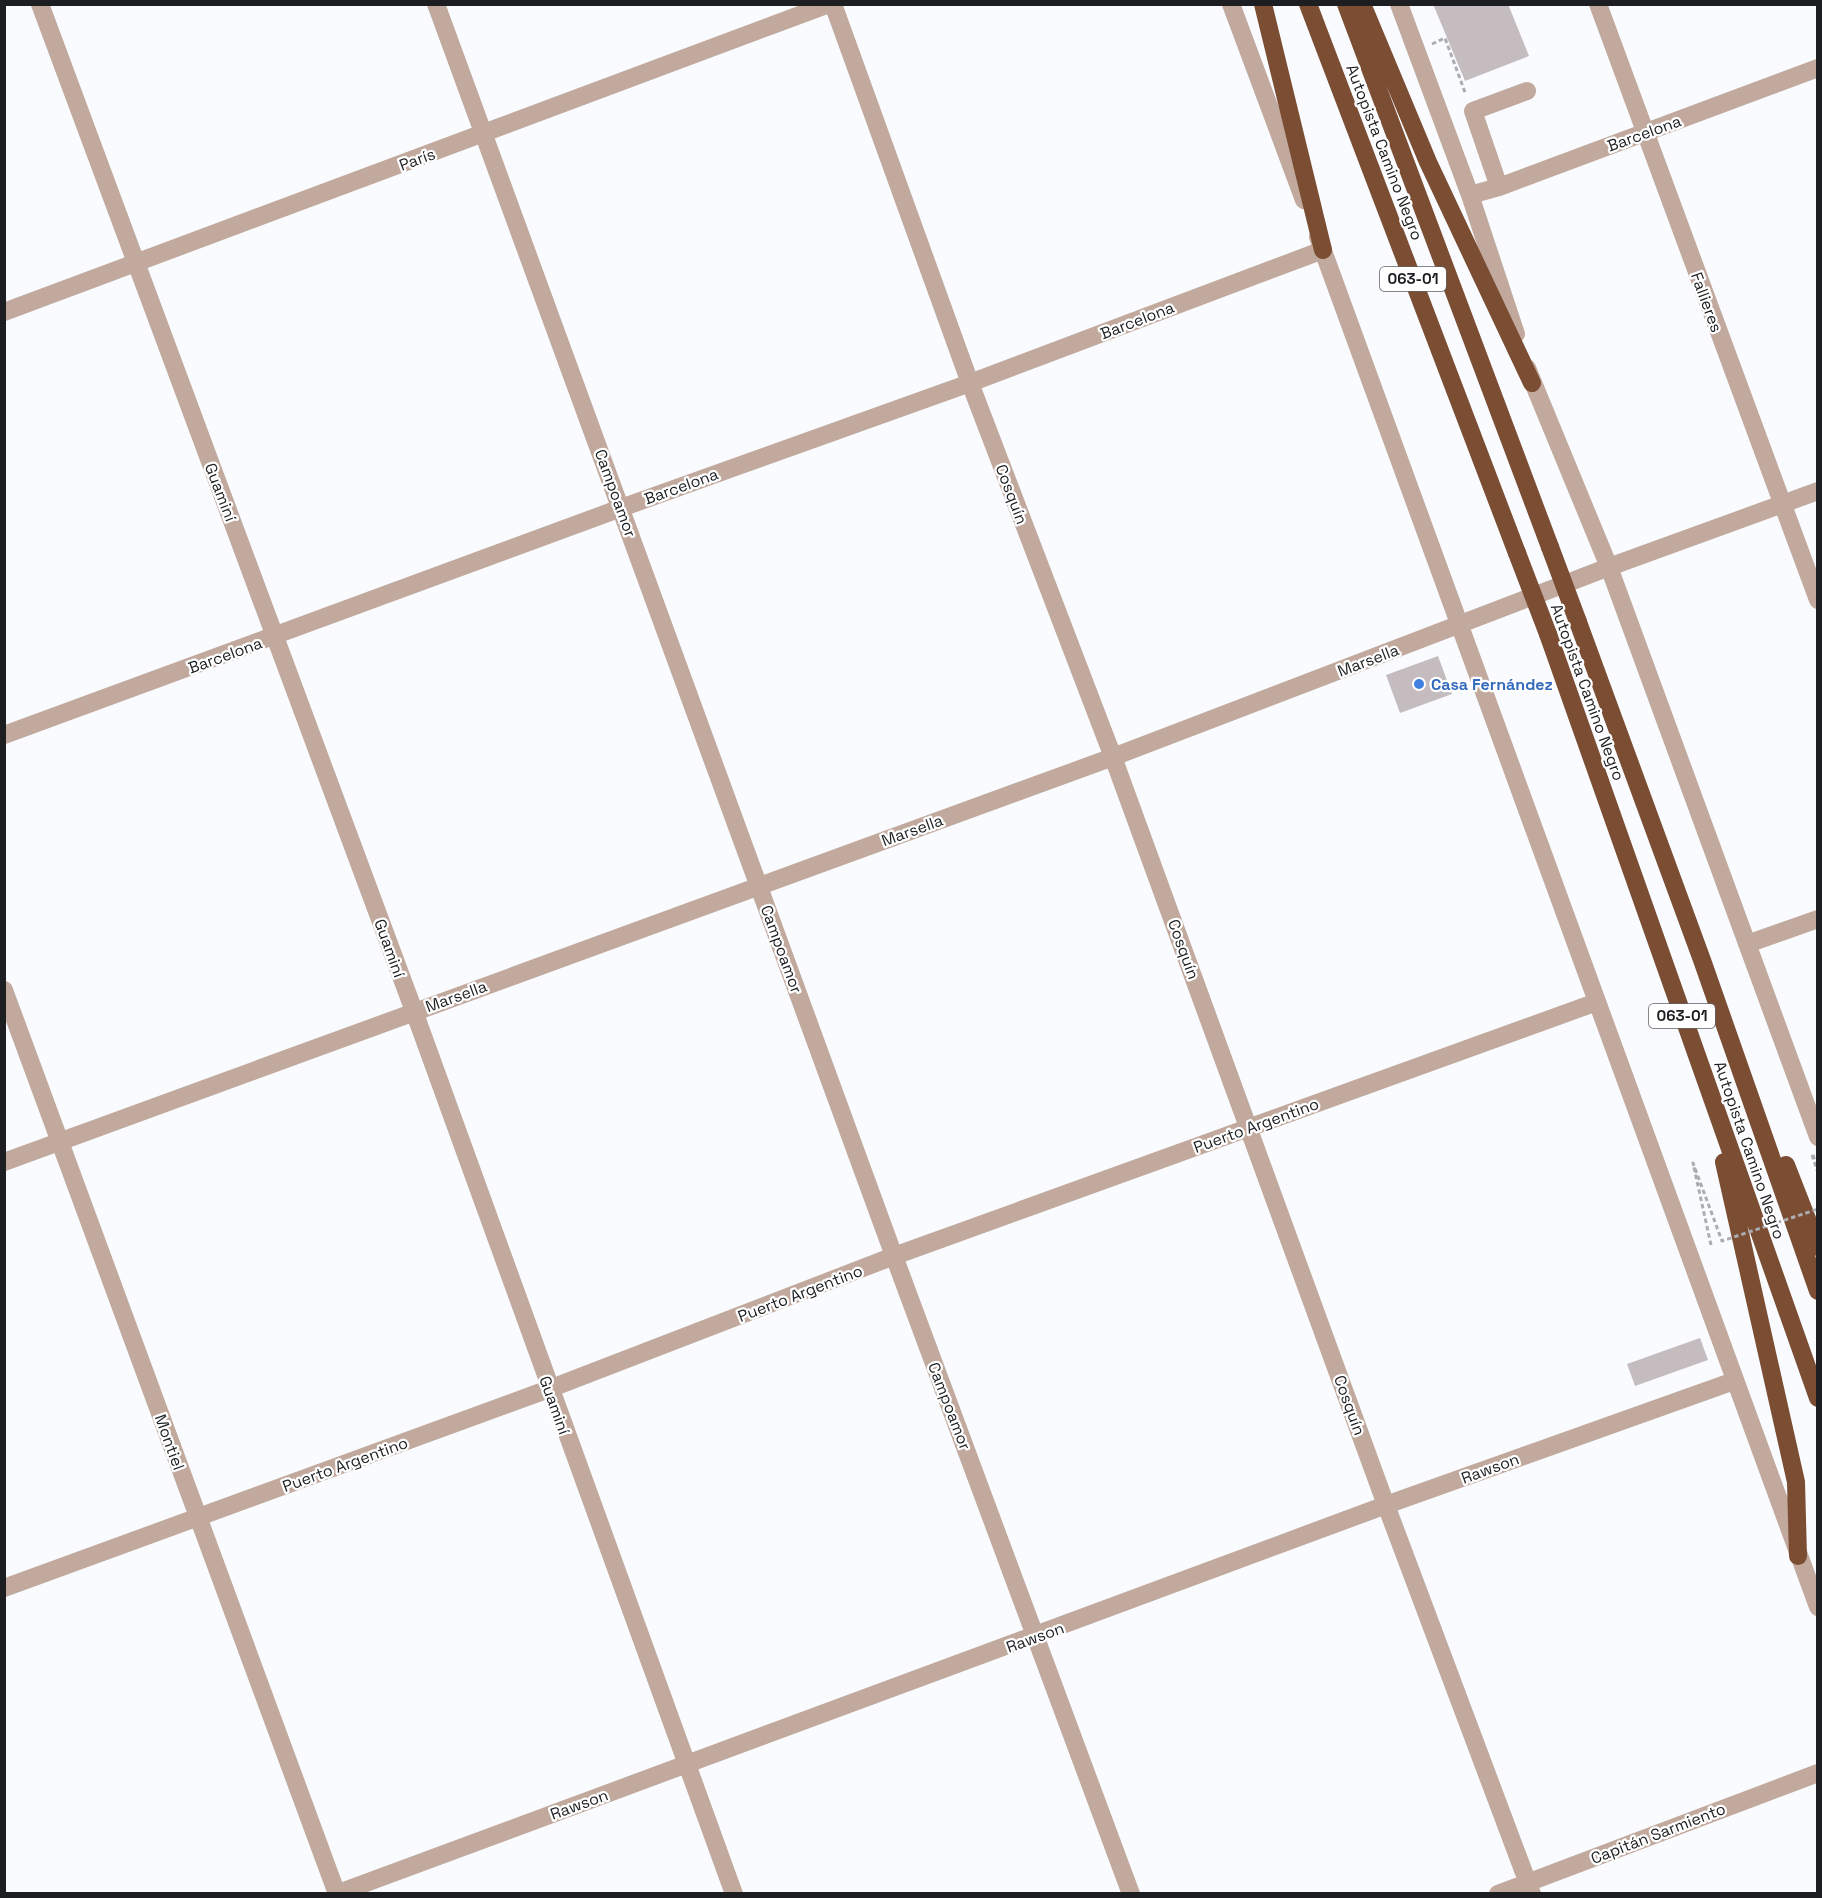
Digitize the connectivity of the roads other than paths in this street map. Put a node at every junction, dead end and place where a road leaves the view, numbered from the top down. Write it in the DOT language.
graph roads {
  1 [pos="40,4"];
  2 [pos="436,4"];
  3 [pos="831,4"];
  4 [pos="1231,4"];
  5 [pos="1263,4"];
  6 [pos="1308,4"];
  7 [pos="1346,4"];
  8 [pos="1362,4"];
  9 [pos="1399,4"];
  10 [pos="1599,4"];
  11 [pos="1818,68"];
  12 [pos="1527,91"];
  13 [pos="1645,133"];
  14 [pos="486,135"];
  15 [pos="1499,187"];
  16 [pos="1470,195"];
  17 [pos="1323,250"];
  18 [pos="135,262"];
  19 [pos="4,312"];
  20 [pos="970,383"];
  21 [pos="1532,383"];
  22 [pos="1818,491"];
  23 [pos="1781,504"];
  24 [pos="621,508"];
  25 [pos="1609,567"];
  26 [pos="1818,600"];
  27 [pos="1460,624"];
  28 [pos="275,637"];
  29 [pos="4,735"];
  30 [pos="1113,757"];
  31 [pos="759,886"];
  32 [pos="1818,919"];
  33 [pos="1747,944"];
  34 [pos="1702,960"];
  35 [pos="4,990"];
  36 [pos="1596,1002"];
  37 [pos="414,1011"];
  38 [pos="1708,1087"];
  39 [pos="1249,1127"];
  40 [pos="1818,1137"];
  41 [pos="60,1142"];
  42 [pos="4,1162"];
  43 [pos="1818,1247"];
  44 [pos="894,1256"];
  45 [pos="1818,1291"];
  46 [pos="1734,1381"];
  47 [pos="549,1389"];
  48 [pos="1818,1398"];
  49 [pos="1386,1505"];
  50 [pos="198,1517"];
  51 [pos="1798,1556"];
  52 [pos="4,1588"];
  53 [pos="1818,1607"];
  54 [pos="1036,1636"];
  55 [pos="686,1764"];
  56 [pos="1818,1773"];
  57 [pos="1530,1888"];
  58 [pos="337,1893"];
  59 [pos="734,1893"];
  60 [pos="1131,1893"];
  61 [pos="1498,1893"];
  1 -- 18 [label="street, Guaminí"];
  2 -- 14 [label="street, Campoamor"];
  3 -- 14 [label="street, París"];
  3 -- 20 [label="street, Cosquín"];
  4 -- 17 [label="street"];
  5 -- 17 [label="highway"];
  6 -- 38 [label="highway, Autopista Camino Negro / 063-01, bridge"];
  7 -- 34 [label="highway, Autopista Camino Negro / 063-01, bridge"];
  8 -- 21 [label="highway"];
  9 -- 16 [label="street"];
  10 -- 13 [label="street, Fallieres"];
  11 -- 13 [label="street, Barcelona"];
  12 -- 15 [label="street"];
  13 -- 15 [label="street, Barcelona"];
  13 -- 23 [label="street, Fallieres"];
  14 -- 18 [label="street, París"];
  14 -- 24 [label="street, Campoamor"];
  15 -- 16 [label="street, Barcelona"];
  16 -- 21 [label="street"];
  17 -- 20 [label="street, Barcelona"];
  17 -- 27 [label="street"];
  18 -- 19 [label="street, París"];
  18 -- 28 [label="street, Guaminí"];
  20 -- 24 [label="street, Barcelona"];
  20 -- 30 [label="street, Cosquín"];
  21 -- 25 [label="street"];
  22 -- 23 [label="street, Marsella"];
  23 -- 25 [label="street, Marsella"];
  23 -- 26 [label="street, Fallieres"];
  24 -- 28 [label="street, Barcelona"];
  24 -- 31 [label="street, Campoamor"];
  25 -- 27 [label="street, Marsella"];
  25 -- 33 [label="street"];
  27 -- 30 [label="street, Marsella"];
  27 -- 36 [label="street"];
  28 -- 29 [label="street, Barcelona"];
  28 -- 37 [label="street, Guaminí"];
  30 -- 31 [label="street, Marsella"];
  30 -- 39 [label="street, Cosquín"];
  31 -- 37 [label="street, Marsella"];
  31 -- 44 [label="street, Campoamor"];
  32 -- 33 [label="street"];
  33 -- 40 [label="street"];
  34 -- 43 [label="highway"];
  34 -- 45 [label="highway, Autopista Camino Negro / 063-01"];
  35 -- 41 [label="street, Montiel"];
  36 -- 39 [label="street, Puerto Argentino"];
  36 -- 46 [label="street"];
  37 -- 41 [label="street, Marsella"];
  37 -- 47 [label="street, Guaminí"];
  38 -- 48 [label="highway, Autopista Camino Negro / 063-01"];
  38 -- 51 [label="highway"];
  39 -- 44 [label="street, Puerto Argentino"];
  39 -- 49 [label="street, Cosquín"];
  41 -- 42 [label="street, Marsella"];
  41 -- 50 [label="street, Montiel"];
  44 -- 47 [label="street, Puerto Argentino"];
  44 -- 54 [label="street, Campoamor"];
  46 -- 49 [label="street, Rawson"];
  46 -- 51 [label="street"];
  47 -- 50 [label="street, Puerto Argentino"];
  47 -- 55 [label="street, Guaminí"];
  49 -- 54 [label="street, Rawson"];
  49 -- 57 [label="street, Cosquín"];
  50 -- 52 [label="street, Puerto Argentino"];
  50 -- 58 [label="street, Montiel"];
  51 -- 53 [label="street"];
  54 -- 55 [label="street, Rawson"];
  54 -- 60 [label="street, Campoamor"];
  55 -- 58 [label="street, Rawson"];
  55 -- 59 [label="street, Guaminí"];
  56 -- 57 [label="street, Capitán Sarmiento"];
  57 -- 61 [label="street, Capitán Sarmiento"];
}
